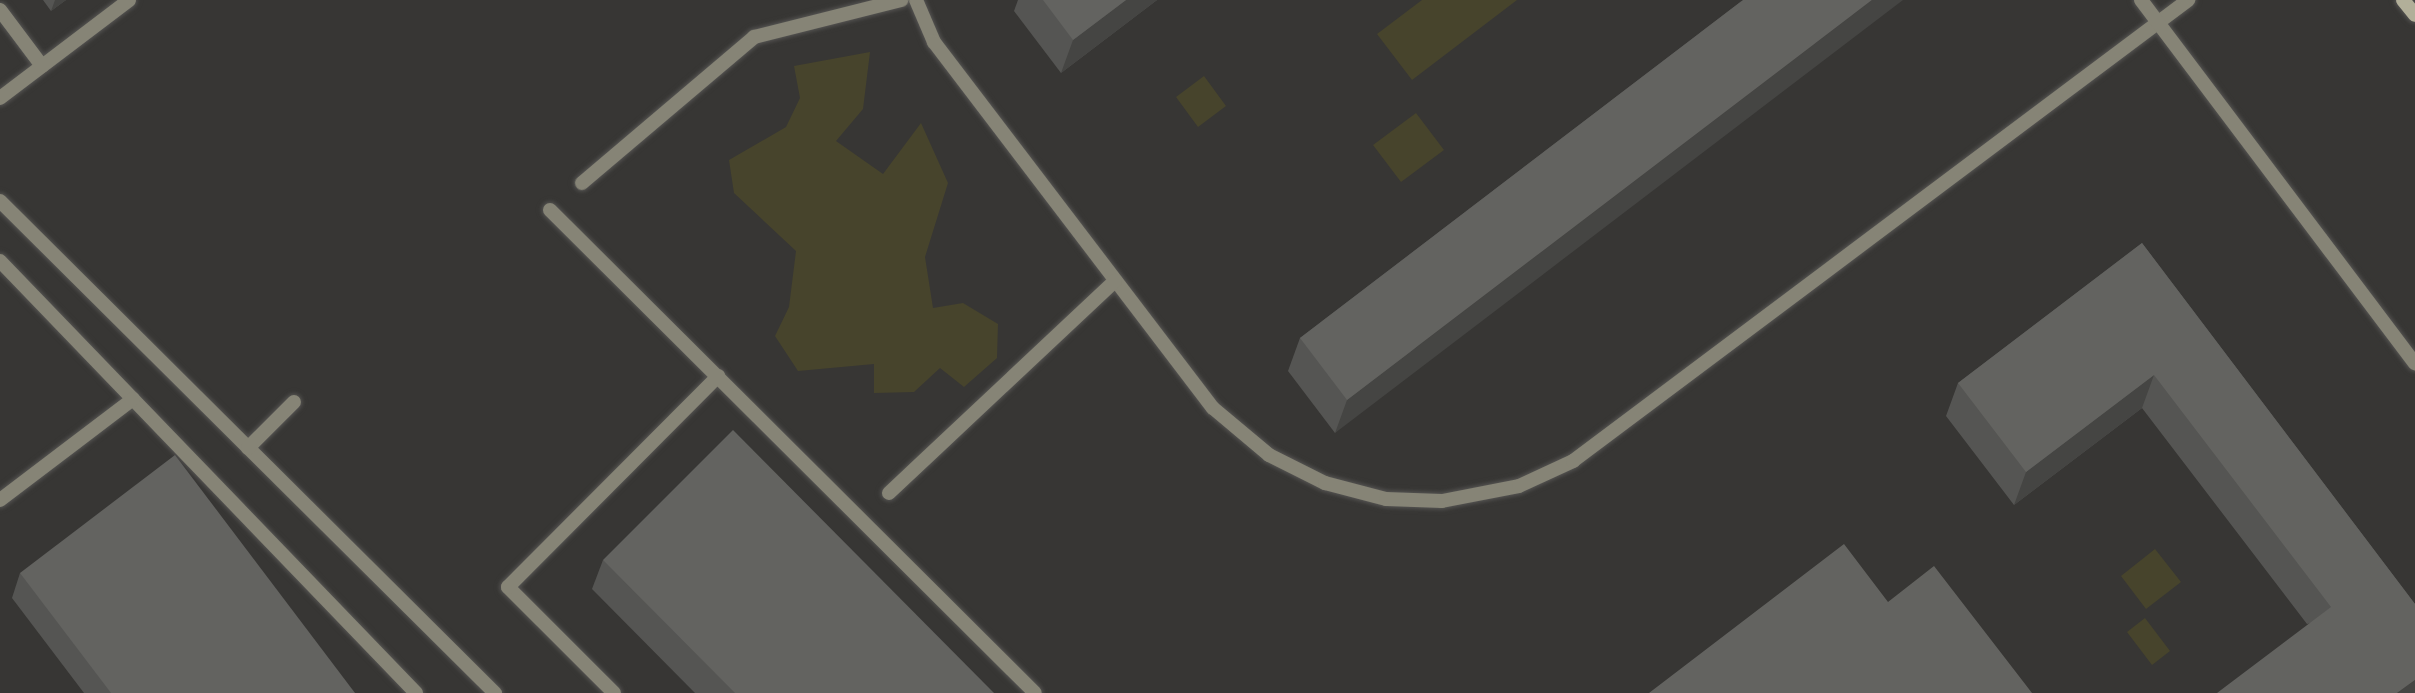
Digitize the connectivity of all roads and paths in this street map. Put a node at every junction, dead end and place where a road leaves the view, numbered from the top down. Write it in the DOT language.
graph roads {
  1 [pos="129,0"];
  2 [pos="901,0"];
  3 [pos="916,0"];
  4 [pos="2141,0"];
  5 [pos="2188,0"];
  6 [pos="2403,0"];
  7 [pos="0,10"];
  8 [pos="2415,15"];
  9 [pos="2158,23"];
  10 [pos="42,66"];
  11 [pos="0,98"];
  12 [pos="582,183"];
  13 [pos="0,201"];
  14 [pos="550,210"];
  15 [pos="0,261"];
  16 [pos="1115,281"];
  17 [pos="2415,363"];
  18 [pos="719,376"];
  19 [pos="133,399"];
  20 [pos="294,402"];
  21 [pos="248,448"];
  22 [pos="890,492"];
  23 [pos="0,500"];
  24 [pos="416,693"];
  25 [pos="495,693"];
  26 [pos="614,693"];
  27 [pos="1035,693"];
  1 -- 10 [label="lane"];
  2 -- 12 [label="lane"];
  3 -- 16 [label="lane"];
  4 -- 9 [label="lane"];
  5 -- 9 [label="lane"];
  6 -- 8 [label="main road"];
  7 -- 10 [label="lane"];
  9 -- 16 [label="lane"];
  9 -- 17 [label="lane"];
  10 -- 11 [label="lane"];
  13 -- 21 [label="lane"];
  14 -- 18 [label="lane"];
  15 -- 19 [label="lane"];
  16 -- 22 [label="lane"];
  18 -- 26 [label="lane"];
  18 -- 27 [label="lane"];
  19 -- 23 [label="lane"];
  19 -- 24 [label="lane"];
  20 -- 21 [label="lane"];
  21 -- 25 [label="lane"];
}
